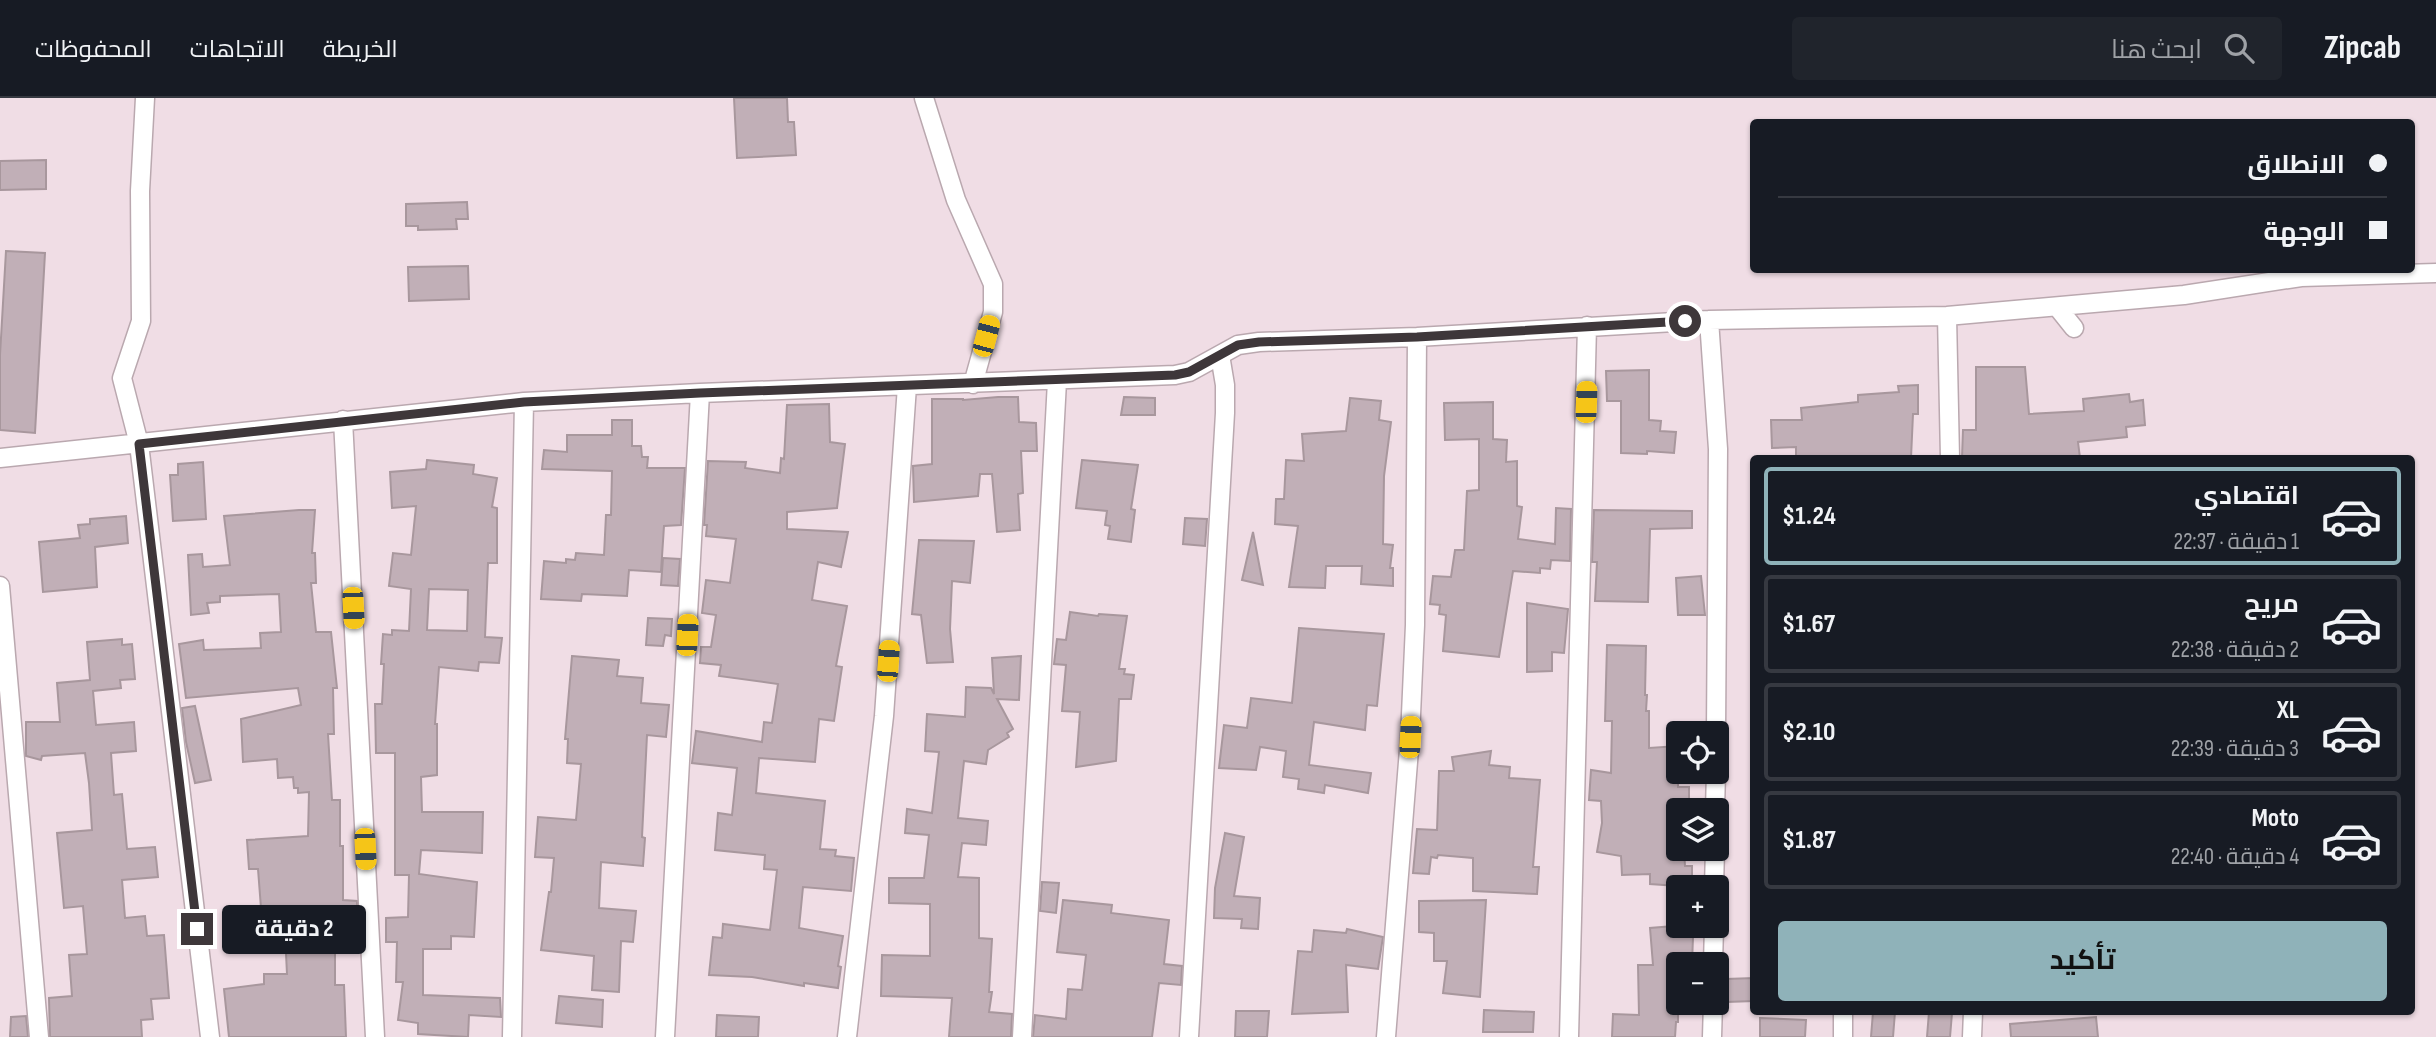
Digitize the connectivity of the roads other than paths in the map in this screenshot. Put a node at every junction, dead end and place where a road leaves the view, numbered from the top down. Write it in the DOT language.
graph roads {
  1 [pos="145,98"];
  2 [pos="924,98"];
  3 [pos="2436,273"];
  4 [pos="2058,307"];
  5 [pos="1947,316"];
  6 [pos="1709,320"];
  7 [pos="1587,326"];
  8 [pos="2074,328"];
  9 [pos="1417,337"];
  10 [pos="1220,355"];
  11 [pos="1057,381"];
  12 [pos="973,384"];
  13 [pos="907,386"];
  14 [pos="700,393"];
  15 [pos="524,402"];
  16 [pos="343,420"];
  17 [pos="139,444"];
  18 [pos="1950,455"];
  19 [pos="0,458"];
  20 [pos="0,586"];
  21 [pos="1716,721"];
  22 [pos="1713,1015"];
  23 [pos="1843,1015"];
  24 [pos="1973,1015"];
  25 [pos="39,1037"];
  26 [pos="210,1037"];
  27 [pos="375,1037"];
  28 [pos="512,1037"];
  29 [pos="665,1037"];
  30 [pos="847,1037"];
  31 [pos="1022,1037"];
  32 [pos="1189,1037"];
  33 [pos="1386,1037"];
  34 [pos="1569,1037"];
  35 [pos="1712,1037"];
  36 [pos="1843,1037"];
  37 [pos="1972,1037"];
  1 -- 17 [label="street"];
  2 -- 12 [label="street"];
  3 -- 4 [label="street"];
  4 -- 5 [label="street"];
  4 -- 8 [label="street"];
  5 -- 6 [label="street"];
  5 -- 18 [label="street"];
  6 -- 7 [label="street"];
  6 -- 21 [label="street"];
  7 -- 9 [label="street"];
  7 -- 34 [label="street"];
  9 -- 10 [label="street"];
  9 -- 33 [label="street"];
  10 -- 11 [label="street"];
  10 -- 32 [label="street"];
  11 -- 12 [label="street"];
  11 -- 31 [label="street"];
  12 -- 13 [label="street"];
  13 -- 14 [label="street"];
  13 -- 30 [label="street"];
  14 -- 15 [label="street"];
  14 -- 29 [label="street"];
  15 -- 16 [label="street"];
  15 -- 28 [label="street"];
  16 -- 17 [label="street"];
  16 -- 27 [label="street"];
  17 -- 19 [label="street"];
  17 -- 26 [label="street"];
  20 -- 25 [label="street"];
  22 -- 35 [label="street"];
  23 -- 36 [label="street"];
  24 -- 37 [label="street"];
}
